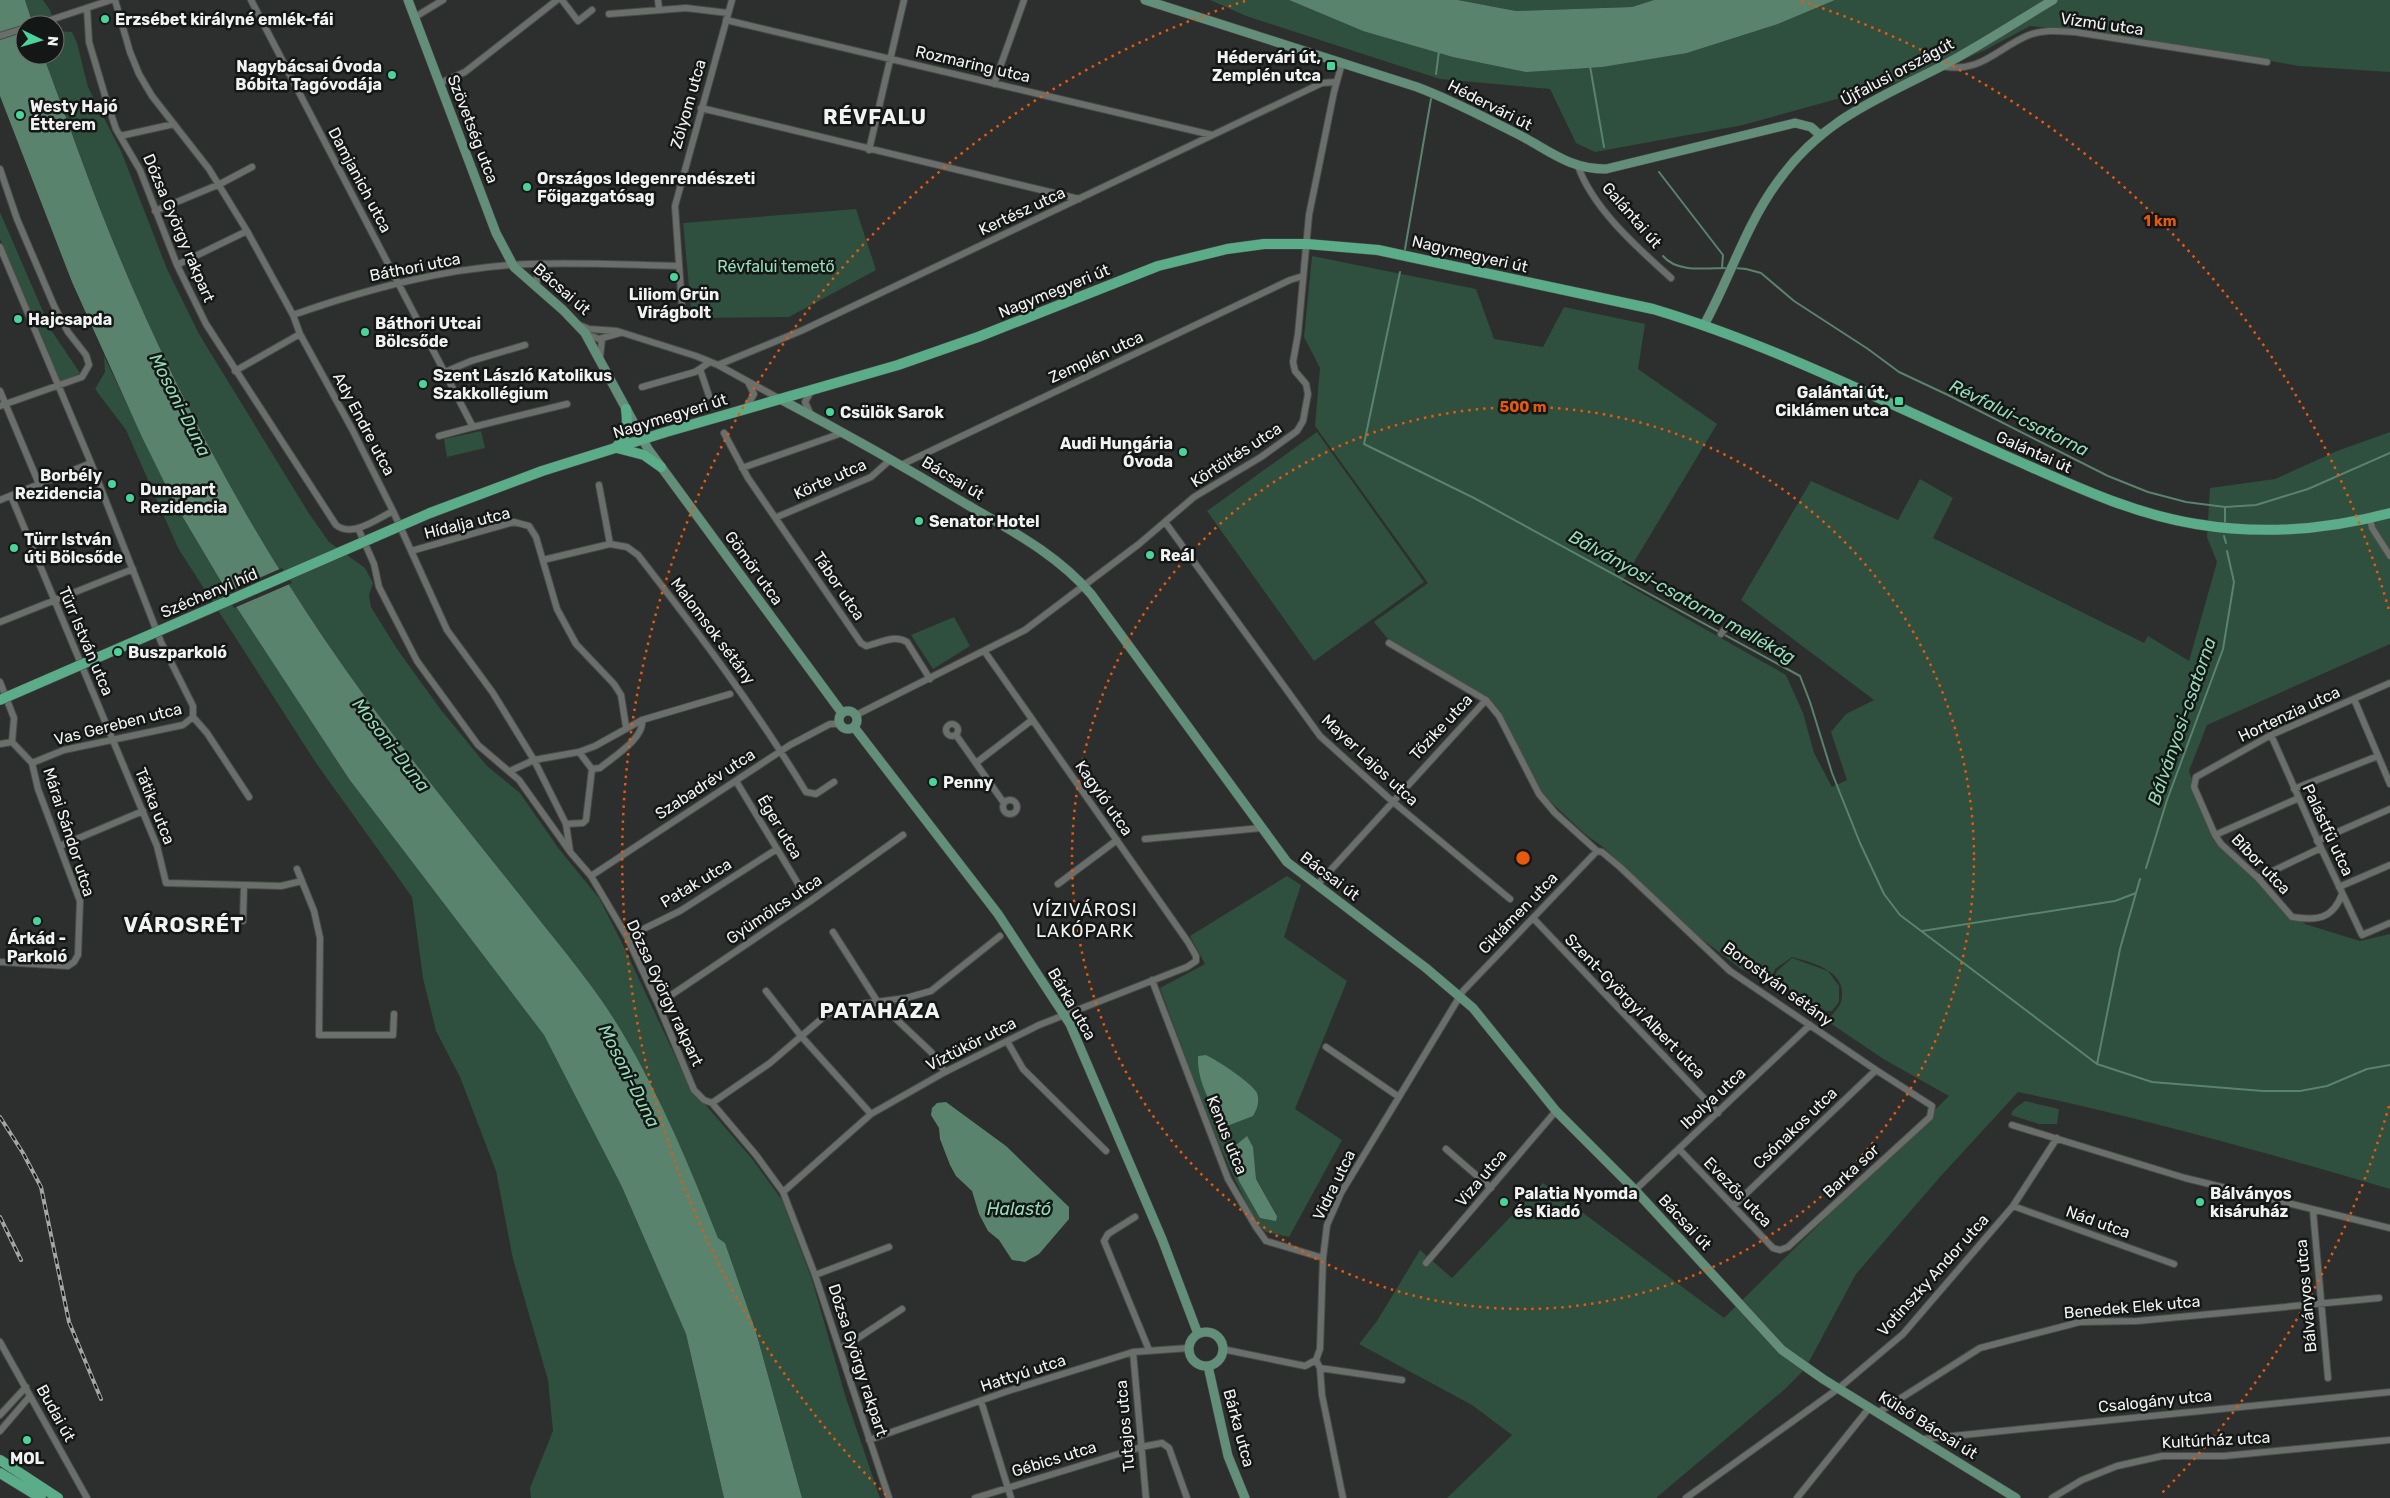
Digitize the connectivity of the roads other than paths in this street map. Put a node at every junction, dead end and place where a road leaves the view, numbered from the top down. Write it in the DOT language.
graph roads {
  1 [pos="113,0"];
  2 [pos="251,0"];
  3 [pos="408,0"];
  4 [pos="443,0"];
  5 [pos="557,0"];
  6 [pos="562,0"];
  7 [pos="658,0"];
  8 [pos="732,0"];
  9 [pos="904,0"];
  10 [pos="1024,0"];
  11 [pos="1145,0"];
  12 [pos="2053,0"];
  13 [pos="88,8"];
  14 [pos="659,9"];
  15 [pos="592,10"];
  16 [pos="609,14"];
  17 [pos="65,15"];
  18 [pos="727,16"];
  19 [pos="415,18"];
  20 [pos="15,31"];
  21 [pos="0,36"];
  22 [pos="890,59"];
  23 [pos="2267,62"];
  24 [pos="1342,63"];
  25 [pos="1941,66"];
  26 [pos="1336,82"];
  27 [pos="440,83"];
  28 [pos="994,84"];
  29 [pos="701,108"];
  30 [pos="174,124"];
  31 [pos="1212,135"];
  32 [pos="1820,135"];
  33 [pos="120,136"];
  34 [pos="869,150"];
  35 [pos="1578,166"];
  36 [pos="252,167"];
  37 [pos="0,169"];
  38 [pos="220,184"];
  39 [pos="1080,199"];
  40 [pos="155,211"];
  41 [pos="247,231"];
  42 [pos="1307,244"];
  43 [pos="0,248"];
  44 [pos="545,264"];
  45 [pos="177,265"];
  46 [pos="679,266"];
  47 [pos="514,267"];
  48 [pos="1303,276"];
  49 [pos="1670,278"];
  50 [pos="398,282"];
  51 [pos="536,286"];
  52 [pos="682,307"];
  53 [pos="293,315"];
  54 [pos="578,324"];
  55 [pos="1704,325"];
  56 [pos="585,333"];
  57 [pos="623,333"];
  58 [pos="300,334"];
  59 [pos="602,339"];
  60 [pos="525,345"];
  61 [pos="600,359"];
  62 [pos="710,362"];
  63 [pos="718,365"];
  64 [pos="700,369"];
  65 [pos="235,370"];
  66 [pos="445,372"];
  67 [pos="748,381"];
  68 [pos="58,387"];
  69 [pos="642,387"];
  70 [pos="817,388"];
  71 [pos="0,391"];
  72 [pos="709,396"];
  73 [pos="780,399"];
  74 [pos="567,404"];
  75 [pos="3,405"];
  76 [pos="626,409"];
  77 [pos="744,409"];
  78 [pos="814,418"];
  79 [pos="473,427"];
  80 [pos="724,433"];
  81 [pos="842,433"];
  82 [pos="439,436"];
  83 [pos="642,440"];
  84 [pos="613,449"];
  85 [pos="890,460"];
  86 [pos="91,463"];
  87 [pos="902,465"];
  88 [pos="661,467"];
  89 [pos="742,468"];
  90 [pos="39,484"];
  91 [pos="599,485"];
  92 [pos="11,496"];
  93 [pos="0,500"];
  94 [pos="393,511"];
  95 [pos="430,513"];
  96 [pos="2390,513"];
  97 [pos="777,517"];
  98 [pos="2370,519"];
  99 [pos="1165,522"];
  100 [pos="358,528"];
  101 [pos="610,544"];
  102 [pos="411,551"];
  103 [pos="2390,556"];
  104 [pos="543,560"];
  105 [pos="133,569"];
  106 [pos="1084,585"];
  107 [pos="52,600"];
  108 [pos="0,622"];
  109 [pos="1389,643"];
  110 [pos="985,652"];
  111 [pos="930,679"];
  112 [pos="0,682"];
  113 [pos="2390,683"];
  114 [pos="730,694"];
  115 [pos="0,700"];
  116 [pos="1486,700"];
  117 [pos="2354,700"];
  118 [pos="842,713"];
  119 [pos="856,715"];
  120 [pos="194,717"];
  121 [pos="642,720"];
  122 [pos="1032,720"];
  123 [pos="839,724"];
  124 [pos="626,727"];
  125 [pos="854,727"];
  126 [pos="956,735"];
  127 [pos="2271,735"];
  128 [pos="114,740"];
  129 [pos="12,742"];
  130 [pos="0,744"];
  131 [pos="781,751"];
  132 [pos="579,752"];
  133 [pos="2378,756"];
  134 [pos="534,760"];
  135 [pos="32,763"];
  136 [pos="976,763"];
  137 [pos="592,769"];
  138 [pos="510,771"];
  139 [pos="2202,773"];
  140 [pos="736,781"];
  141 [pos="834,782"];
  142 [pos="2390,784"];
  143 [pos="2294,789"];
  144 [pos="249,797"];
  145 [pos="2298,798"];
  146 [pos="1392,802"];
  147 [pos="1004,803"];
  148 [pos="2390,809"];
  149 [pos="143,812"];
  150 [pos="566,824"];
  151 [pos="1261,828"];
  152 [pos="903,835"];
  153 [pos="2215,835"];
  154 [pos="1145,839"];
  155 [pos="1117,840"];
  156 [pos="2317,841"];
  157 [pos="60,846"];
  158 [pos="2320,848"];
  159 [pos="777,849"];
  160 [pos="1597,851"];
  161 [pos="571,854"];
  162 [pos="2390,865"];
  163 [pos="297,869"];
  164 [pos="590,876"];
  165 [pos="2258,878"];
  166 [pos="302,881"];
  167 [pos="1058,884"];
  168 [pos="244,885"];
  169 [pos="1317,886"];
  170 [pos="800,887"];
  171 [pos="2341,890"];
  172 [pos="1510,899"];
  173 [pos="1533,918"];
  174 [pos="243,921"];
  175 [pos="2390,923"];
  176 [pos="833,932"];
  177 [pos="1000,936"];
  178 [pos="627,937"];
  179 [pos="1196,961"];
  180 [pos="0,962"];
  181 [pos="1152,980"];
  182 [pos="766,991"];
  183 [pos="1460,995"];
  184 [pos="877,1001"];
  185 [pos="658,1004"];
  186 [pos="394,1014"];
  187 [pos="1064,1014"];
  188 [pos="1810,1026"];
  189 [pos="801,1036"];
  190 [pos="1007,1041"];
  191 [pos="1326,1047"];
  192 [pos="1876,1070"];
  193 [pos="945,1072"];
  194 [pos="1399,1097"];
  195 [pos="712,1103"];
  196 [pos="1932,1106"];
  197 [pos="1556,1111"];
  198 [pos="1718,1113"];
  199 [pos="871,1114"];
  200 [pos="2012,1125"];
  201 [pos="2057,1138"];
  202 [pos="1446,1149"];
  203 [pos="1678,1149"];
  204 [pos="1106,1151"];
  205 [pos="1491,1188"];
  206 [pos="1635,1190"];
  207 [pos="783,1192"];
  208 [pos="1733,1206"];
  209 [pos="2013,1206"];
  210 [pos="2313,1211"];
  211 [pos="1135,1217"];
  212 [pos="2390,1228"];
  213 [pos="889,1247"];
  214 [pos="1780,1250"];
  215 [pos="1322,1258"];
  216 [pos="1426,1263"];
  217 [pos="2174,1264"];
  218 [pos="816,1275"];
  219 [pos="2379,1298"];
  220 [pos="2320,1303"];
  221 [pos="902,1309"];
  222 [pos="1198,1334"];
  223 [pos="0,1342"];
  224 [pos="839,1348"];
  225 [pos="1189,1348"];
  226 [pos="1222,1349"];
  227 [pos="1149,1350"];
  228 [pos="1132,1352"];
  229 [pos="1316,1360"];
  230 [pos="1208,1366"];
  231 [pos="1320,1368"];
  232 [pos="2328,1378"];
  233 [pos="1823,1379"];
  234 [pos="1402,1380"];
  235 [pos="26,1387"];
  236 [pos="1839,1388"];
  237 [pos="2390,1392"];
  238 [pos="30,1396"];
  239 [pos="981,1401"];
  240 [pos="1874,1409"];
  241 [pos="0,1415"];
  242 [pos="0,1431"];
  243 [pos="1923,1439"];
  244 [pos="870,1440"];
  245 [pos="2390,1440"];
  246 [pos="1141,1447"];
  247 [pos="0,1460"];
  248 [pos="0,1472"];
  249 [pos="1008,1488"];
  250 [pos="41,1498"];
  251 [pos="58,1498"];
  252 [pos="86,1498"];
  253 [pos="889,1498"];
  254 [pos="975,1498"];
  255 [pos="1012,1498"];
  256 [pos="1146,1498"];
  257 [pos="1187,1498"];
  258 [pos="1245,1498"];
  259 [pos="1343,1498"];
  260 [pos="1686,1498"];
  261 [pos="1797,1498"];
  262 [pos="2016,1498"];
  263 [pos="2052,1498"];
  1 -- 13 [label="street"];
  1 -- 30 [label="street, Ady Endre utca"];
  2 -- 50 [label="street, Damjanich utca"];
  3 -- 19 [label="street, Szövetség utca"];
  4 -- 19 [label="street"];
  5 -- 27 [label="street"];
  6 -- 15 [label="street"];
  7 -- 14 [label="street"];
  8 -- 18 [label="street, Zólyom utca"];
  9 -- 22 [label="street"];
  10 -- 28 [label="street"];
  11 -- 24 [label="street, Hédervári út"];
  12 -- 25 [label="street, Újfalusi országút"];
  13 -- 17 [label="street"];
  13 -- 33 [label="street, Dózsa György rakpart"];
  14 -- 16 [label="street, Rozmaring utca"];
  14 -- 18 [label="street, Rozmaring utca"];
  18 -- 22 [label="street, Rozmaring utca"];
  18 -- 29 [label="street, Zólyom utca"];
  19 -- 27 [label="street, Szövetség utca"];
  20 -- 21 [label="street"];
  22 -- 28 [label="street, Rozmaring utca"];
  22 -- 34 [label="street"];
  23 -- 25 [label="street, Vízmű utca"];
  24 -- 26 [label="street"];
  24 -- 35 [label="street, Hédervári út"];
  25 -- 32 [label="street, Újfalusi országút"];
  26 -- 31 [label="street, Kertész utca"];
  26 -- 42 [label="street"];
  27 -- 47 [label="street, Szövetség utca"];
  28 -- 31 [label="street, Rozmaring utca"];
  29 -- 34 [label="street"];
  29 -- 46 [label="street, Zólyom utca"];
  30 -- 33 [label="street"];
  30 -- 38 [label="street, Ady Endre utca"];
  31 -- 39 [label="street, Kertész utca"];
  32 -- 35 [label="street, Hédervári út"];
  32 -- 55 [label="street, Újfalusi országút"];
  33 -- 40 [label="street, Dózsa György rakpart"];
  34 -- 39 [label="street"];
  35 -- 49 [label="street, Galántai út"];
  36 -- 38 [label="street"];
  37 -- 68 [label="street"];
  38 -- 40 [label="street"];
  38 -- 41 [label="street, Ady Endre utca"];
  39 -- 63 [label="street, Kertész utca"];
  40 -- 45 [label="street, Dózsa György rakpart"];
  41 -- 45 [label="street"];
  41 -- 53 [label="street, Ady Endre utca"];
  42 -- 48 [label="street, Körtöltés utca"];
  42 -- 55 [label="main road, Nagymegyeri út"];
  42 -- 70 [label="main road, Nagymegyeri út"];
  43 -- 68 [label="street"];
  44 -- 46 [label="street, Báthori utca"];
  44 -- 47 [label="street, Báthori utca"];
  44 -- 51 [label="street"];
  45 -- 65 [label="street, Dózsa György rakpart"];
  46 -- 52 [label="street, Zólyom utca"];
  47 -- 50 [label="street, Báthori utca"];
  47 -- 51 [label="street, Bácsai út"];
  48 -- 87 [label="street, Zemplén utca"];
  48 -- 99 [label="street, Körtöltés utca"];
  50 -- 53 [label="street, Báthori utca"];
  50 -- 66 [label="street, Damjanich utca"];
  51 -- 54 [label="street, Bácsai út"];
  53 -- 58 [label="street, Ady Endre utca"];
  54 -- 56 [label="street, Gömör utca"];
  54 -- 57 [label="street, Bácsai út"];
  55 -- 98 [label="main road, Galántai út"];
  56 -- 59 [label="street, Bácsai út"];
  56 -- 61 [label="street, Gömör utca"];
  57 -- 59 [label="street"];
  57 -- 62 [label="street, Bácsai út"];
  58 -- 65 [label="street"];
  58 -- 94 [label="street, Ady Endre utca"];
  59 -- 61 [label="street"];
  60 -- 66 [label="street"];
  61 -- 76 [label="street, Gömör utca"];
  62 -- 63 [label="street, Bácsai út"];
  62 -- 64 [label="street"];
  63 -- 67 [label="street, Bácsai út"];
  64 -- 69 [label="street"];
  64 -- 72 [label="street"];
  65 -- 100 [label="street, Dózsa György rakpart"];
  66 -- 79 [label="street, Damjanich utca"];
  67 -- 73 [label="street, Bácsai út"];
  67 -- 77 [label="street"];
  68 -- 75 [label="street"];
  68 -- 86 [label="street"];
  70 -- 73 [label="main road, Nagymegyeri út"];
  70 -- 78 [label="street"];
  71 -- 75 [label="street"];
  73 -- 77 [label="main road, Nagymegyeri út"];
  73 -- 78 [label="street, Bácsai út"];
  74 -- 79 [label="street"];
  75 -- 90 [label="street"];
  76 -- 83 [label="street, Gömör utca"];
  76 -- 84 [label="main road"];
  77 -- 83 [label="main road, Nagymegyeri út"];
  78 -- 81 [label="street, Bácsai út"];
  79 -- 82 [label="street"];
  80 -- 89 [label="street, Tábor utca"];
  81 -- 85 [label="street, Bácsai út"];
  81 -- 89 [label="street"];
  83 -- 84 [label="main road, Nagymegyeri út"];
  83 -- 88 [label="street, Gömör utca"];
  84 -- 88 [label="main road"];
  84 -- 95 [label="main road, Nagymegyeri út"];
  85 -- 87 [label="street, Bácsai út"];
  85 -- 97 [label="street, Körte utca"];
  86 -- 90 [label="street"];
  86 -- 105 [label="street"];
  87 -- 106 [label="street, Bácsai út"];
  88 -- 118 [label="street, Gömör utca"];
  89 -- 97 [label="street, Tábor utca"];
  90 -- 92 [label="street"];
  91 -- 101 [label="street"];
  92 -- 93 [label="street"];
  92 -- 107 [label="street, Türr István utca"];
  94 -- 100 [label="street"];
  94 -- 102 [label="street, Ady Endre utca"];
  95 -- 115 [label="main road, Széchenyi híd, bridge"];
  96 -- 98 [label="main road, Galántai út"];
  97 -- 111 [label="street, Tábor utca"];
  98 -- 103 [label="street"];
  99 -- 106 [label="street, Körtöltés utca"];
  99 -- 146 [label="street, Mayer Lajos utca"];
  100 -- 138 [label="street, Dózsa György rakpart"];
  101 -- 104 [label="street"];
  101 -- 131 [label="street, Malomsok sétány"];
  102 -- 104 [label="street, Hídalja utca"];
  102 -- 134 [label="street, Ady Endre utca"];
  104 -- 124 [label="street"];
  105 -- 107 [label="street"];
  105 -- 120 [label="street"];
  106 -- 110 [label="street"];
  106 -- 151 [label="street, Bácsai út"];
  107 -- 108 [label="street"];
  107 -- 128 [label="street, Türr István utca"];
  109 -- 116 [label="street"];
  110 -- 111 [label="street"];
  110 -- 122 [label="street, Kagyló utca"];
  111 -- 119 [label="street"];
  112 -- 129 [label="street"];
  113 -- 117 [label="street, Hortenzia utca"];
  114 -- 121 [label="street"];
  116 -- 146 [label="street, Tőzike utca"];
  116 -- 160 [label="street, Borostyán sétány"];
  117 -- 127 [label="street, Hortenzia utca"];
  117 -- 133 [label="street"];
  118 -- 119 [label="street"];
  118 -- 123 [label="street"];
  119 -- 125 [label="street"];
  120 -- 128 [label="street, Vas Gereben utca"];
  120 -- 144 [label="street"];
  121 -- 124 [label="street"];
  121 -- 137 [label="street"];
  122 -- 136 [label="street"];
  122 -- 155 [label="street, Kagyló utca"];
  123 -- 125 [label="street"];
  123 -- 131 [label="street, Szabadrév utca"];
  124 -- 132 [label="street"];
  125 -- 187 [label="street, Bárka utca"];
  126 -- 136 [label="street"];
  127 -- 139 [label="street, Hortenzia utca"];
  127 -- 143 [label="street, Palástfű utca"];
  128 -- 135 [label="street, Vas Gereben utca"];
  128 -- 149 [label="street, Tátika utca"];
  129 -- 130 [label="street"];
  129 -- 135 [label="street"];
  131 -- 140 [label="street, Szabadrév utca"];
  131 -- 141 [label="street, Malomsok sétány"];
  132 -- 134 [label="street"];
  132 -- 137 [label="street"];
  133 -- 142 [label="street"];
  133 -- 143 [label="street"];
  134 -- 138 [label="street"];
  134 -- 150 [label="street, Ady Endre utca"];
  135 -- 157 [label="street, Márai Sándor utca"];
  136 -- 147 [label="street"];
  137 -- 150 [label="street"];
  138 -- 161 [label="street, Dózsa György rakpart"];
  139 -- 153 [label="street, Bíbor utca"];
  140 -- 159 [label="street, Éger utca"];
  140 -- 164 [label="street, Szabadrév utca"];
  143 -- 145 [label="street, Palástfű utca"];
  145 -- 153 [label="street"];
  145 -- 156 [label="street, Palástfű utca"];
  146 -- 169 [label="street, Tőzike utca"];
  146 -- 172 [label="street, Mayer Lajos utca"];
  148 -- 156 [label="street"];
  149 -- 157 [label="street"];
  149 -- 168 [label="street, Tátika utca"];
  150 -- 161 [label="street, Ady Endre utca"];
  151 -- 154 [label="street"];
  151 -- 169 [label="street, Bácsai út"];
  152 -- 185 [label="street, Gyümölcs utca"];
  153 -- 165 [label="street, Bíbor utca"];
  155 -- 167 [label="street"];
  155 -- 179 [label="street, Kagyló utca"];
  156 -- 158 [label="street, Palástfű utca"];
  157 -- 180 [label="street, Márai Sándor utca"];
  158 -- 165 [label="street"];
  158 -- 171 [label="street, Palástfű utca"];
  159 -- 170 [label="street, Éger utca"];
  159 -- 178 [label="street, Patak utca"];
  160 -- 173 [label="street, Ciklámen utca"];
  160 -- 188 [label="street, Borostyán sétány"];
  161 -- 164 [label="street, Dózsa György rakpart"];
  162 -- 171 [label="street"];
  163 -- 166 [label="street"];
  164 -- 178 [label="street, Dózsa György rakpart"];
  165 -- 171 [label="street, Bíbor utca"];
  166 -- 168 [label="street"];
  166 -- 186 [label="street"];
  168 -- 174 [label="street"];
  169 -- 183 [label="street, Bácsai út"];
  171 -- 175 [label="street, Palástfű utca"];
  173 -- 183 [label="street, Ciklámen utca"];
  173 -- 198 [label="street, Szent-Györgyi Albert utca"];
  176 -- 184 [label="street"];
  177 -- 184 [label="street"];
  178 -- 185 [label="street, Dózsa György rakpart"];
  179 -- 181 [label="street, Víztükör utca"];
  181 -- 187 [label="street, Víztükör utca"];
  181 -- 215 [label="street, Kenus utca"];
  182 -- 189 [label="street"];
  183 -- 194 [label="street, Vidra utca"];
  183 -- 197 [label="street, Bácsai út"];
  184 -- 189 [label="street"];
  184 -- 193 [label="street"];
  185 -- 195 [label="street, Dózsa György rakpart"];
  187 -- 190 [label="street, Víztükör utca"];
  187 -- 222 [label="street, Bárka utca"];
  188 -- 192 [label="street, Borostyán sétány"];
  188 -- 198 [label="street, Ibolya utca"];
  189 -- 195 [label="street"];
  189 -- 199 [label="street"];
  190 -- 193 [label="street, Víztükör utca"];
  190 -- 204 [label="street"];
  191 -- 194 [label="street"];
  192 -- 196 [label="street, Borostyán sétány"];
  192 -- 208 [label="street, Csónakos utca"];
  193 -- 199 [label="street, Víztükör utca"];
  194 -- 215 [label="street, Vidra utca"];
  195 -- 207 [label="street, Dózsa György rakpart"];
  196 -- 214 [label="street, Barka sor"];
  197 -- 205 [label="street, Viza utca"];
  197 -- 206 [label="street, Bácsai út"];
  198 -- 203 [label="street, Ibolya utca"];
  199 -- 207 [label="street, Víztükör utca"];
  200 -- 201 [label="street"];
  201 -- 209 [label="street, Votinszky Andor utca"];
  201 -- 210 [label="street"];
  202 -- 205 [label="street"];
  203 -- 206 [label="street, Ibolya utca"];
  203 -- 208 [label="street, Evezős utca"];
  205 -- 216 [label="street, Viza utca"];
  206 -- 233 [label="street, Bácsai út"];
  207 -- 218 [label="street, Dózsa György rakpart"];
  208 -- 214 [label="street, Evezős utca"];
  209 -- 217 [label="street, Nád utca"];
  209 -- 236 [label="street, Votinszky Andor utca"];
  210 -- 212 [label="street"];
  210 -- 220 [label="street, Bálványos utca"];
  211 -- 227 [label="street"];
  213 -- 218 [label="street"];
  215 -- 229 [label="street, Vidra utca"];
  218 -- 224 [label="street, Dózsa György rakpart"];
  219 -- 220 [label="street, Benedek Elek utca"];
  220 -- 232 [label="street, Bálványos utca"];
  220 -- 240 [label="street, Benedek Elek utca"];
  221 -- 224 [label="street"];
  222 -- 225 [label="street"];
  222 -- 226 [label="street"];
  223 -- 235 [label="street, Budai út"];
  224 -- 244 [label="street, Dózsa György rakpart"];
  225 -- 227 [label="street, Hattyú utca"];
  225 -- 230 [label="street"];
  226 -- 229 [label="street"];
  226 -- 230 [label="street"];
  227 -- 228 [label="street, Hattyú utca"];
  228 -- 239 [label="street, Hattyú utca"];
  228 -- 246 [label="street, Tutajos utca"];
  229 -- 231 [label="street"];
  230 -- 258 [label="street, Bárka utca"];
  231 -- 234 [label="street"];
  231 -- 259 [label="street"];
  233 -- 236 [label="street, Külső Bácsai út"];
  235 -- 238 [label="street, Budai út"];
  235 -- 241 [label="street"];
  236 -- 240 [label="street, Külső Bácsai út"];
  236 -- 260 [label="street, Votinszky Andor utca"];
  237 -- 243 [label="street, Csalogány utca"];
  238 -- 242 [label="street"];
  238 -- 252 [label="street, Budai út"];
  239 -- 244 [label="street, Hattyú utca"];
  239 -- 249 [label="street"];
  240 -- 243 [label="street, Külső Bácsai út"];
  240 -- 261 [label="street, Benedek Elek utca"];
  243 -- 262 [label="street, Külső Bácsai út"];
  244 -- 253 [label="street, Dózsa György rakpart"];
  245 -- 263 [label="street, Kultúrház utca"];
  246 -- 249 [label="street, Gébics utca"];
  246 -- 256 [label="street, Tutajos utca"];
  246 -- 257 [label="street, Gébics utca"];
  247 -- 251 [label="main road"];
  248 -- 250 [label="main road"];
  249 -- 254 [label="street, Gébics utca"];
  249 -- 255 [label="street"];
}
